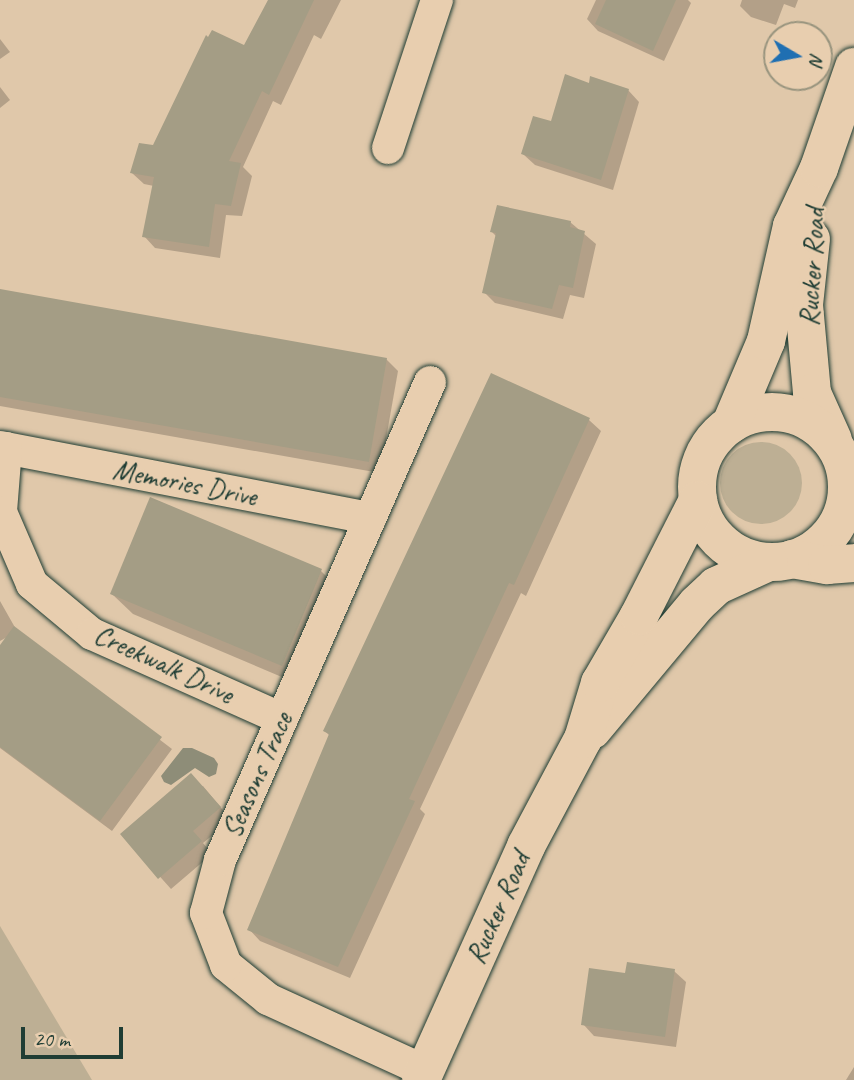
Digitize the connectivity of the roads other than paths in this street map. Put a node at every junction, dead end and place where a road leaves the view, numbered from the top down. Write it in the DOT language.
graph roads {
  1 [pos="437,0"];
  2 [pos="854,67"];
  3 [pos="388,148"];
  4 [pos="819,168"];
  5 [pos="430,382"];
  6 [pos="731,424"];
  7 [pos="3,447"];
  8 [pos="844,460"];
  9 [pos="698,500"];
  10 [pos="370,518"];
  11 [pos="780,561"];
  12 [pos="854,563"];
  13 [pos="282,719"];
  14 [pos="583,739"];
  15 [pos="423,1076"];
  1 -- 3 [label="street"];
  2 -- 4 [label="main road, Rucker Road"];
  4 -- 6 [label="main road, Rucker Road"];
  4 -- 8 [label="main road, Rucker Road"];
  5 -- 10 [label="street, Seasons Trace"];
  6 -- 8 [label="main road"];
  6 -- 9 [label="main road"];
  7 -- 10 [label="street, Memories Drive"];
  7 -- 13 [label="street, Creekwalk Drive"];
  8 -- 11 [label="main road"];
  9 -- 11 [label="main road"];
  9 -- 14 [label="main road, Rucker Road"];
  10 -- 13 [label="street, Seasons Trace"];
  11 -- 12 [label="main road"];
  11 -- 14 [label="main road, Rucker Road"];
  13 -- 15 [label="street, Seasons Trace"];
  14 -- 15 [label="main road, Rucker Road"];
}
